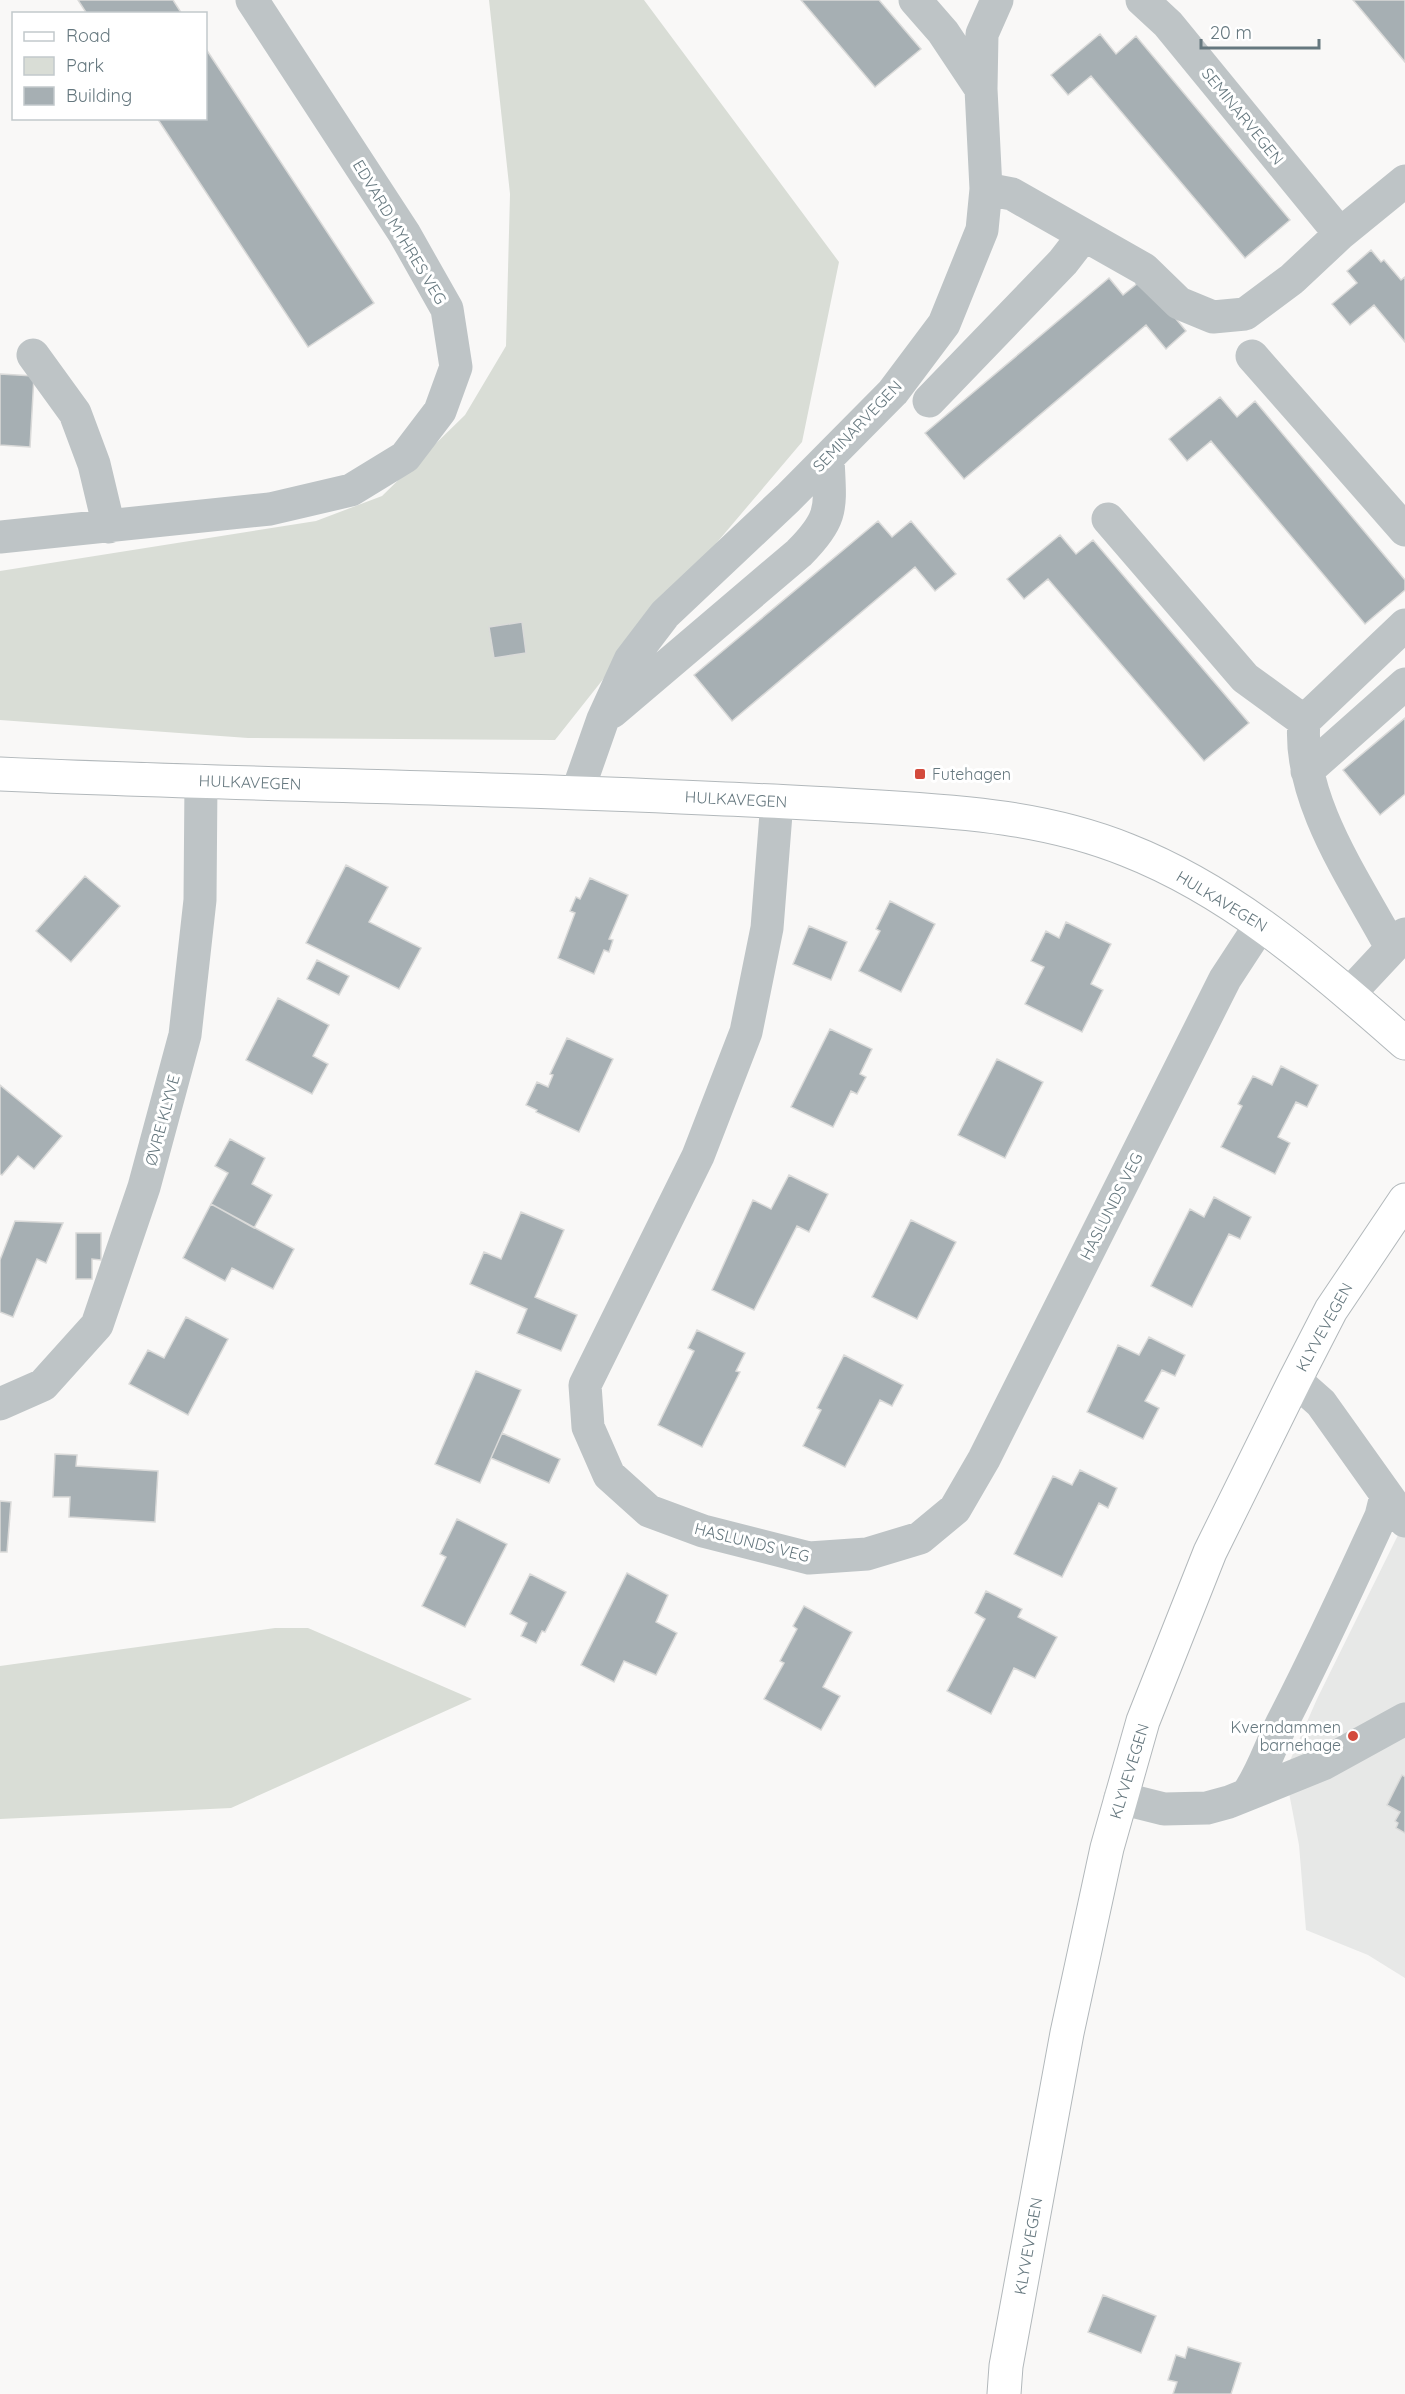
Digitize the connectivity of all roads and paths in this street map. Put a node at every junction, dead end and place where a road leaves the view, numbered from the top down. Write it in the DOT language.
graph roads {
  1 [pos="252,0"];
  2 [pos="915,0"];
  3 [pos="997,0"];
  4 [pos="1142,0"];
  5 [pos="981,89"];
  6 [pos="1405,181"];
  7 [pos="986,189"];
  8 [pos="1340,234"];
  9 [pos="1084,235"];
  10 [pos="33,354"];
  11 [pos="1252,356"];
  12 [pos="929,401"];
  13 [pos="828,458"];
  14 [pos="1108,519"];
  15 [pos="110,527"];
  16 [pos="1405,530"];
  17 [pos="0,537"];
  18 [pos="1405,625"];
  19 [pos="1405,684"];
  20 [pos="603,718"];
  21 [pos="1304,721"];
  22 [pos="1307,771"];
  23 [pos="0,774"];
  24 [pos="201,781"];
  25 [pos="577,793"];
  26 [pos="777,801"];
  27 [pos="1261,924"];
  28 [pos="1398,940"];
  29 [pos="1349,994"];
  30 [pos="1405,1043"];
  31 [pos="1405,1200"];
  32 [pos="1295,1380"];
  33 [pos="0,1404"];
  34 [pos="1395,1509"];
  35 [pos="1405,1719"];
  36 [pos="1248,1793"];
  37 [pos="1120,1798"];
  38 [pos="1004,2394"];
  1 -- 15 [label="street, EDVARD MYHRES VEG"];
  2 -- 5 [label="street"];
  3 -- 5 [label="street, SEMINARVEGEN"];
  4 -- 8 [label="street, SEMINARVEGEN"];
  5 -- 7 [label="street, SEMINARVEGEN"];
  6 -- 8 [label="street"];
  7 -- 9 [label="street"];
  7 -- 13 [label="street, SEMINARVEGEN"];
  8 -- 9 [label="street"];
  9 -- 12 [label="street"];
  10 -- 15 [label="street"];
  11 -- 16 [label="street"];
  13 -- 20 [label="street, SEMINARVEGEN"];
  13 -- 20 [label="street"];
  14 -- 21 [label="street"];
  15 -- 17 [label="street, EDVARD MYHRES VEG"];
  18 -- 21 [label="street"];
  19 -- 22 [label="street"];
  20 -- 25 [label="street, SEMINARVEGEN"];
  21 -- 22 [label="street"];
  22 -- 28 [label="street"];
  23 -- 24 [label="main road, HULKAVEGEN"];
  24 -- 25 [label="main road, HULKAVEGEN"];
  24 -- 33 [label="street, ØVRE KLYVE"];
  25 -- 26 [label="main road, HULKAVEGEN"];
  26 -- 27 [label="main road, HULKAVEGEN"];
  26 -- 27 [label="street, HASLUNDS VEG"];
  27 -- 29 [label="main road, HULKAVEGEN"];
  28 -- 29 [label="street"];
  29 -- 30 [label="main road, HULKAVEGEN"];
  31 -- 32 [label="main road, KLYVEVEGEN"];
  32 -- 34 [label="street"];
  32 -- 37 [label="main road, KLYVEVEGEN"];
  34 -- 36 [label="street"];
  35 -- 36 [label="street"];
  36 -- 37 [label="street"];
  37 -- 38 [label="main road, KLYVEVEGEN"];
}
